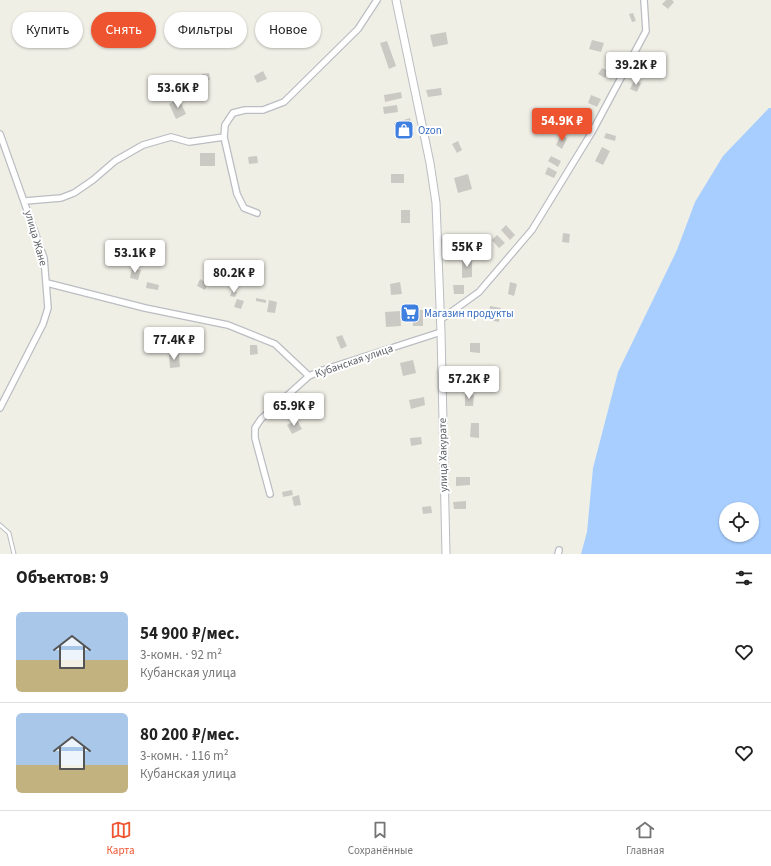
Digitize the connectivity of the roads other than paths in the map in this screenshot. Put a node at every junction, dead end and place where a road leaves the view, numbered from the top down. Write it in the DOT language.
graph roads {
  1 [pos="377,0"];
  2 [pos="396,0"];
  3 [pos="644,0"];
  4 [pos="0,134"];
  5 [pos="224,137"];
  6 [pos="25,201"];
  7 [pos="258,213"];
  8 [pos="47,283"];
  9 [pos="440,320"];
  10 [pos="441,332"];
  11 [pos="309,376"];
  12 [pos="0,408"];
  13 [pos="270,494"];
  14 [pos="0,525"];
  15 [pos="14,554"];
  16 [pos="446,554"];
  1 -- 5 [label="street"];
  2 -- 9 [label="street, улица Хакурате"];
  3 -- 9 [label="street"];
  4 -- 6 [label="street, улица Жане"];
  5 -- 6 [label="street"];
  5 -- 7 [label="street"];
  6 -- 8 [label="street, улица Жане"];
  8 -- 11 [label="street, Кубанская улица"];
  8 -- 12 [label="street, улица Жане"];
  9 -- 10 [label="street, улица Хакурате"];
  10 -- 11 [label="street, Кубанская улица"];
  10 -- 16 [label="street, улица Хакурате"];
  11 -- 13 [label="street"];
  14 -- 15 [label="lane"];
}
